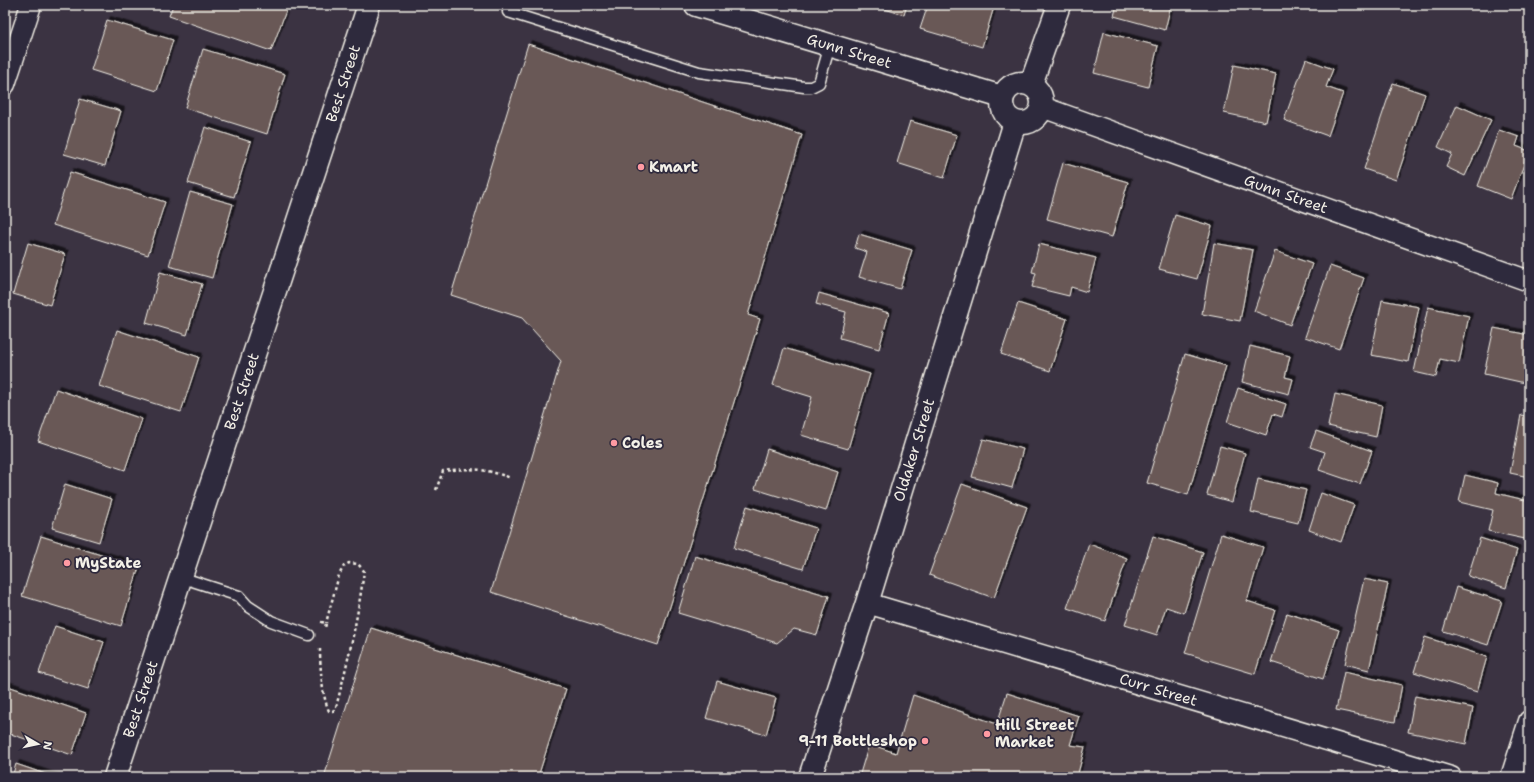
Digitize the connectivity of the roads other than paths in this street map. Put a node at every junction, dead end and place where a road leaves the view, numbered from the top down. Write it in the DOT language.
graph roads {
  1 [pos="30,5"];
  2 [pos="369,5"];
  3 [pos="696,5"];
  4 [pos="1059,5"];
  5 [pos="508,12"];
  6 [pos="830,45"];
  7 [pos="5,84"];
  8 [pos="1031,84"];
  9 [pos="1002,97"];
  10 [pos="1042,107"];
  11 [pos="1015,122"];
  12 [pos="1529,282"];
  13 [pos="180,577"];
  14 [pos="867,603"];
  15 [pos="309,635"];
  16 [pos="1529,721"];
  17 [pos="115,777"];
  18 [pos="810,777"];
  19 [pos="1451,777"];
  20 [pos="1511,777"];
  1 -- 7 [label="street"];
  2 -- 13 [label="main road, Best Street"];
  3 -- 6 [label="main road, Gunn Street"];
  4 -- 8 [label="main road"];
  5 -- 6 [label="lane"];
  6 -- 9 [label="main road, Gunn Street"];
  8 -- 9 [label="main road"];
  8 -- 10 [label="main road"];
  9 -- 11 [label="main road"];
  10 -- 11 [label="main road"];
  10 -- 12 [label="street, Gunn Street"];
  11 -- 14 [label="main road, Oldaker Street"];
  13 -- 15 [label="lane"];
  13 -- 17 [label="main road, Best Street"];
  14 -- 18 [label="main road, Oldaker Street"];
  14 -- 19 [label="street, Curr Street"];
  16 -- 20 [label="street"];
}
